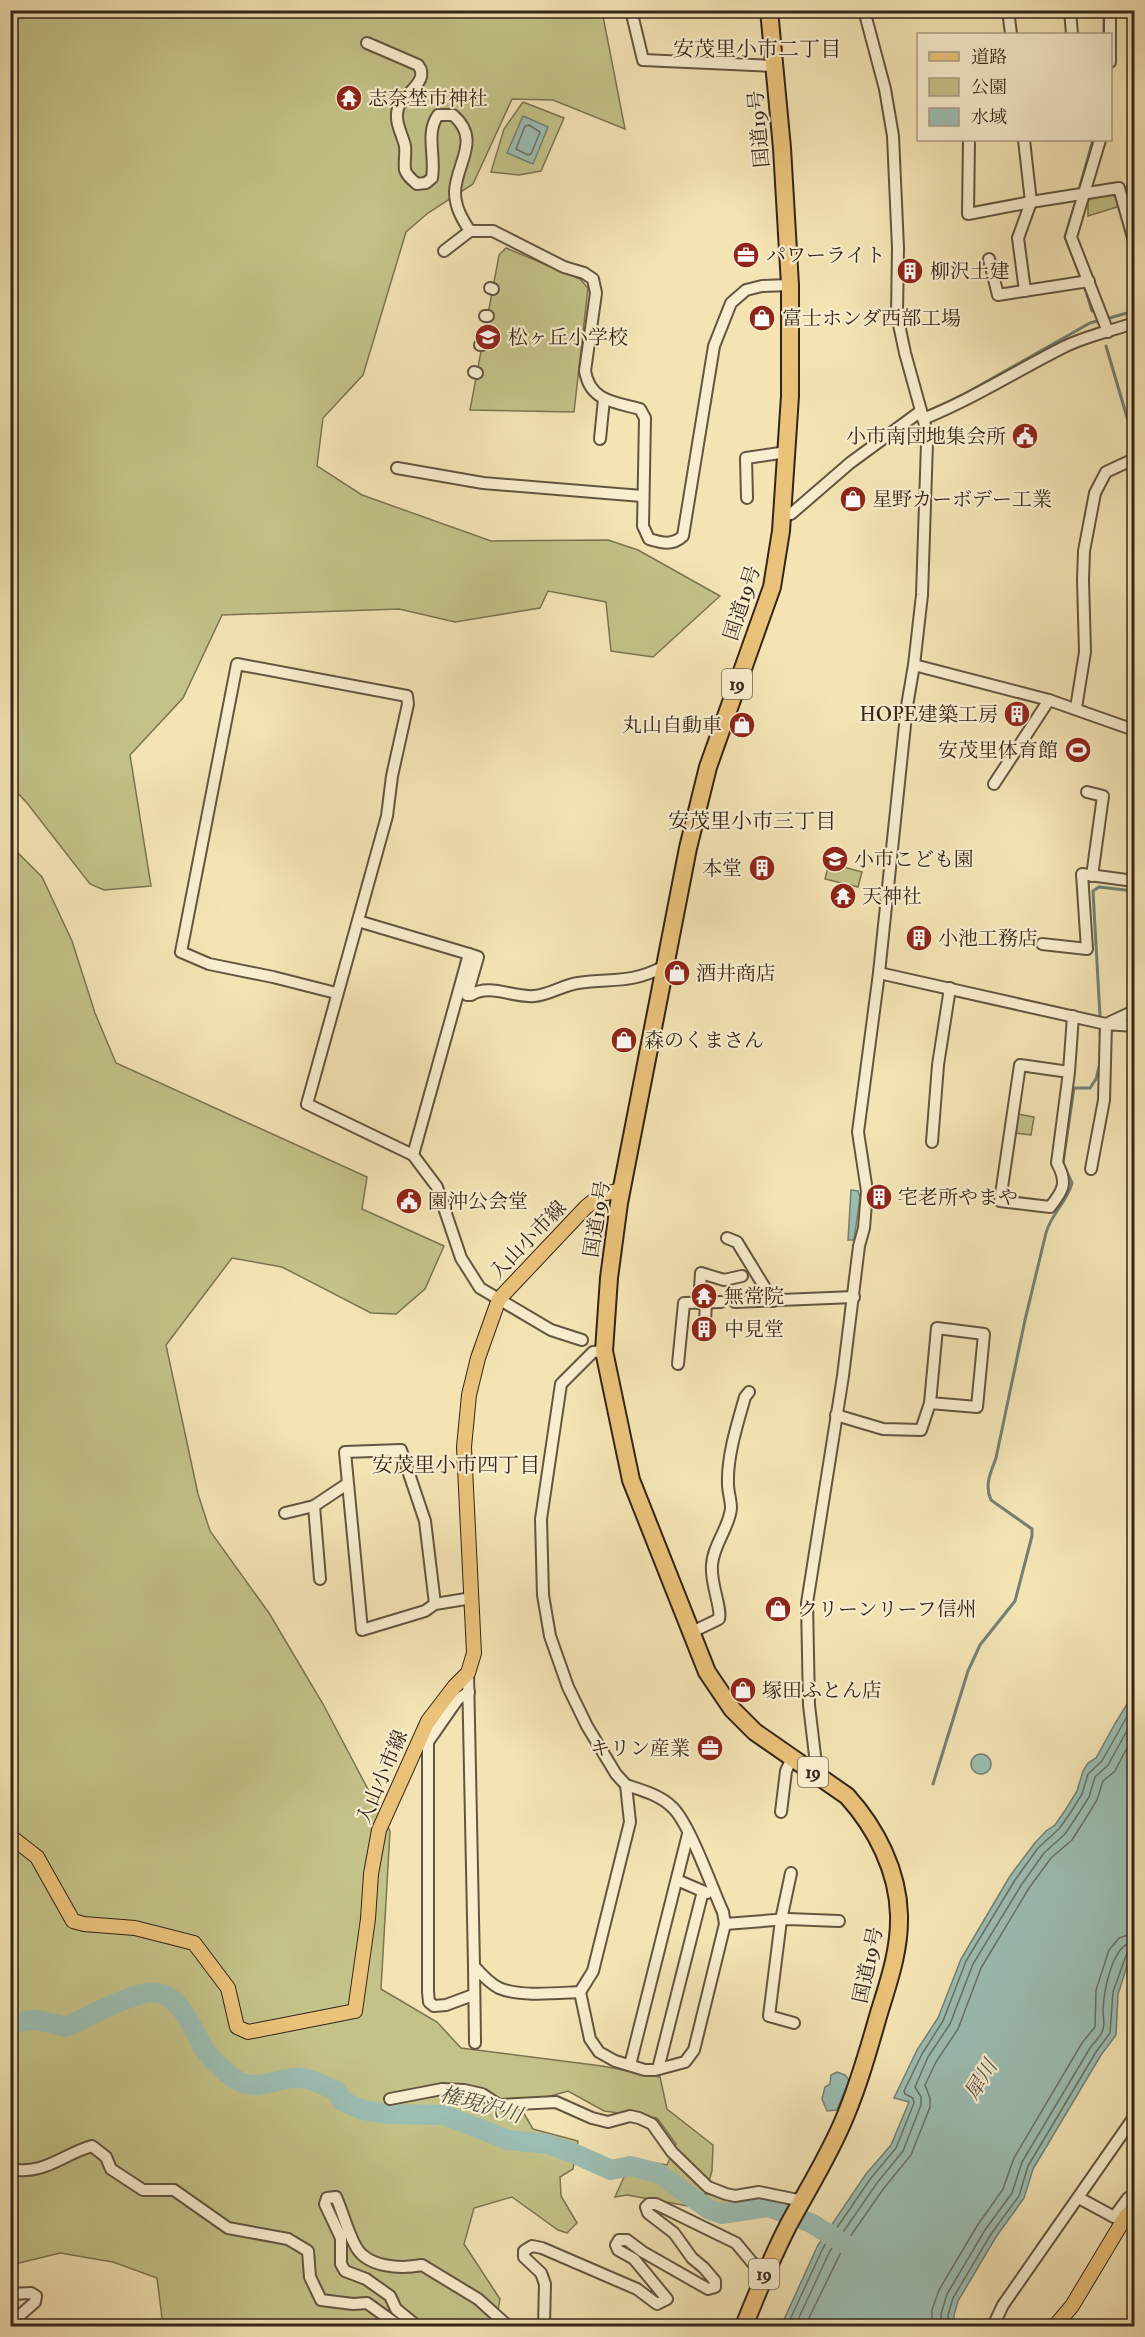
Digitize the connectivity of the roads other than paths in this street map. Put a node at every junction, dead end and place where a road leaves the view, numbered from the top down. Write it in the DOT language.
graph roads {
  1 [pos="631,10"];
  2 [pos="769,10"];
  3 [pos="864,10"];
  4 [pos="1008,10"];
  5 [pos="1070,10"];
  6 [pos="1110,10"];
  7 [pos="1011,33"];
  8 [pos="1072,33"];
  9 [pos="1110,33"];
  10 [pos="367,43"];
  11 [pos="774,66"];
  12 [pos="969,141"];
  13 [pos="1024,141"];
  14 [pos="1100,141"];
  15 [pos="1085,194"];
  16 [pos="1031,202"];
  17 [pos="470,231"];
  18 [pos="1134,241"];
  19 [pos="444,251"];
  20 [pos="989,260"];
  21 [pos="1089,281"];
  22 [pos="790,285"];
  23 [pos="1024,291"];
  24 [pos="1134,324"];
  25 [pos="1107,329"];
  26 [pos="604,399"];
  27 [pos="922,415"];
  28 [pos="600,439"];
  29 [pos="787,452"];
  30 [pos="1134,459"];
  31 [pos="398,468"];
  32 [pos="642,496"];
  33 [pos="747,498"];
  34 [pos="783,516"];
  35 [pos="914,665"];
  36 [pos="1049,700"];
  37 [pos="1076,708"];
  38 [pos="1134,730"];
  39 [pos="994,784"];
  40 [pos="1087,792"];
  41 [pos="1092,876"];
  42 [pos="1134,881"];
  43 [pos="358,921"];
  44 [pos="1042,944"];
  45 [pos="469,954"];
  46 [pos="663,967"];
  47 [pos="879,973"];
  48 [pos="950,988"];
  49 [pos="336,993"];
  50 [pos="1134,1011"];
  51 [pos="1073,1016"];
  52 [pos="1106,1024"];
  53 [pos="1134,1026"];
  54 [pos="1069,1072"];
  55 [pos="932,1142"];
  56 [pos="413,1155"];
  57 [pos="1091,1169"];
  58 [pos="622,1190"];
  59 [pos="728,1238"];
  60 [pos="742,1276"];
  61 [pos="854,1297"];
  62 [pos="499,1299"];
  63 [pos="773,1301"];
  64 [pos="722,1302"];
  65 [pos="735,1302"];
  66 [pos="702,1303"];
  67 [pos="705,1322"];
  68 [pos="582,1340"];
  69 [pos="604,1351"];
  70 [pos="678,1364"];
  71 [pos="749,1392"];
  72 [pos="930,1403"];
  73 [pos="836,1415"];
  74 [pos="347,1484"];
  75 [pos="314,1506"];
  76 [pos="285,1513"];
  77 [pos="320,1579"];
  78 [pos="472,1598"];
  79 [pos="435,1604"];
  80 [pos="690,1633"];
  81 [pos="468,1673"];
  82 [pos="469,1692"];
  83 [pos="792,1758"];
  84 [pos="814,1773"];
  85 [pos="626,1785"];
  86 [pos="781,1812"];
  87 [pos="688,1834"];
  88 [pos="10,1836"];
  89 [pos="790,1874"];
  90 [pos="677,1880"];
  91 [pos="703,1891"];
  92 [pos="716,1895"];
  93 [pos="781,1920"];
  94 [pos="839,1921"];
  95 [pos="725,1924"];
  96 [pos="474,1966"];
  97 [pos="580,1992"];
  98 [pos="473,1995"];
  99 [pos="794,2023"];
  100 [pos="475,2043"];
  101 [pos="630,2065"];
  102 [pos="658,2069"];
  103 [pos="390,2099"];
  104 [pos="1134,2117"];
  105 [pos="10,2169"];
  106 [pos="1079,2198"];
  107 [pos="1134,2199"];
  108 [pos="801,2204"];
  109 [pos="1134,2209"];
  110 [pos="765,2272"];
  111 [pos="10,2294"];
  112 [pos="10,2324"];
  113 [pos="399,2326"];
  114 [pos="417,2326"];
  115 [pos="508,2326"];
  116 [pos="544,2326"];
  117 [pos="744,2326"];
  118 [pos="993,2326"];
  119 [pos="1055,2326"];
  1 -- 11 [label="street"];
  2 -- 11 [label="highway, 国道19号 / 19"];
  3 -- 27 [label="street"];
  4 -- 7 [label="street"];
  5 -- 8 [label="street"];
  6 -- 9 [label="street"];
  10 -- 17 [label="street"];
  11 -- 22 [label="highway, 国道19号 / 19"];
  12 -- 16 [label="street"];
  13 -- 16 [label="street"];
  14 -- 15 [label="street"];
  15 -- 16 [label="street"];
  15 -- 18 [label="street"];
  15 -- 21 [label="street"];
  16 -- 23 [label="street"];
  17 -- 19 [label="street"];
  17 -- 26 [label="street"];
  20 -- 23 [label="street"];
  21 -- 23 [label="street"];
  21 -- 25 [label="street"];
  22 -- 29 [label="highway, 国道19号 / 19"];
  22 -- 32 [label="street"];
  24 -- 25 [label="street"];
  25 -- 27 [label="street"];
  26 -- 28 [label="street"];
  26 -- 32 [label="street"];
  27 -- 34 [label="street"];
  27 -- 35 [label="street"];
  29 -- 33 [label="street"];
  29 -- 34 [label="highway, 国道19号 / 19"];
  30 -- 37 [label="street"];
  31 -- 32 [label="street"];
  34 -- 46 [label="highway, 国道19号 / 19"];
  35 -- 36 [label="street"];
  35 -- 47 [label="street"];
  36 -- 37 [label="street"];
  36 -- 39 [label="street"];
  37 -- 38 [label="street"];
  40 -- 41 [label="street"];
  41 -- 42 [label="street"];
  41 -- 44 [label="street"];
  43 -- 45 [label="street"];
  43 -- 49 [label="street"];
  43 -- 49 [label="street"];
  45 -- 46 [label="street"];
  45 -- 56 [label="street"];
  46 -- 58 [label="highway, 国道19号 / 19"];
  47 -- 48 [label="street"];
  47 -- 61 [label="street"];
  48 -- 51 [label="street"];
  48 -- 55 [label="street"];
  49 -- 56 [label="street"];
  50 -- 52 [label="street"];
  51 -- 52 [label="street"];
  51 -- 54 [label="street"];
  52 -- 53 [label="street"];
  52 -- 57 [label="street"];
  54 -- 54 [label="street"];
  56 -- 62 [label="street"];
  58 -- 62 [label="main road, 入山小市線"];
  58 -- 69 [label="highway, 国道19号 / 19"];
  59 -- 63 [label="street"];
  60 -- 66 [label="street"];
  61 -- 63 [label="street"];
  61 -- 73 [label="street"];
  62 -- 68 [label="street"];
  62 -- 78 [label="main road, 入山小市線"];
  63 -- 65 [label="street"];
  64 -- 66 [label="street"];
  66 -- 67 [label="street"];
  66 -- 70 [label="street"];
  69 -- 80 [label="highway, 国道19号 / 19"];
  69 -- 85 [label="street"];
  71 -- 80 [label="street"];
  72 -- 72 [label="street"];
  72 -- 73 [label="street"];
  73 -- 84 [label="street"];
  74 -- 75 [label="street"];
  74 -- 79 [label="street"];
  74 -- 79 [label="street"];
  75 -- 76 [label="street"];
  75 -- 77 [label="street"];
  78 -- 79 [label="street"];
  78 -- 81 [label="main road, 入山小市線"];
  80 -- 83 [label="highway, 国道19号 / 19"];
  81 -- 82 [label="street"];
  81 -- 88 [label="main road, 入山小市線"];
  82 -- 96 [label="street"];
  82 -- 98 [label="street"];
  83 -- 84 [label="highway, 国道19号 / 19"];
  83 -- 86 [label="street"];
  84 -- 108 [label="highway, 国道19号 / 19"];
  85 -- 87 [label="street"];
  85 -- 97 [label="street"];
  87 -- 90 [label="street"];
  87 -- 92 [label="street"];
  89 -- 93 [label="street"];
  90 -- 91 [label="street"];
  90 -- 101 [label="street"];
  91 -- 92 [label="street"];
  91 -- 102 [label="street"];
  92 -- 95 [label="street"];
  93 -- 94 [label="street"];
  93 -- 95 [label="street"];
  93 -- 99 [label="street"];
  95 -- 102 [label="street"];
  96 -- 97 [label="street"];
  96 -- 98 [label="street"];
  97 -- 101 [label="street"];
  98 -- 100 [label="street"];
  101 -- 102 [label="street"];
  103 -- 108 [label="street"];
  104 -- 106 [label="street"];
  105 -- 113 [label="street"];
  106 -- 107 [label="street"];
  106 -- 118 [label="street"];
  108 -- 110 [label="highway, 国道19号 / 19"];
  109 -- 119 [label="main road"];
  110 -- 116 [label="street"];
  110 -- 117 [label="highway, 国道19号 / 19"];
  111 -- 112 [label="street"];
  114 -- 115 [label="street"];
}
